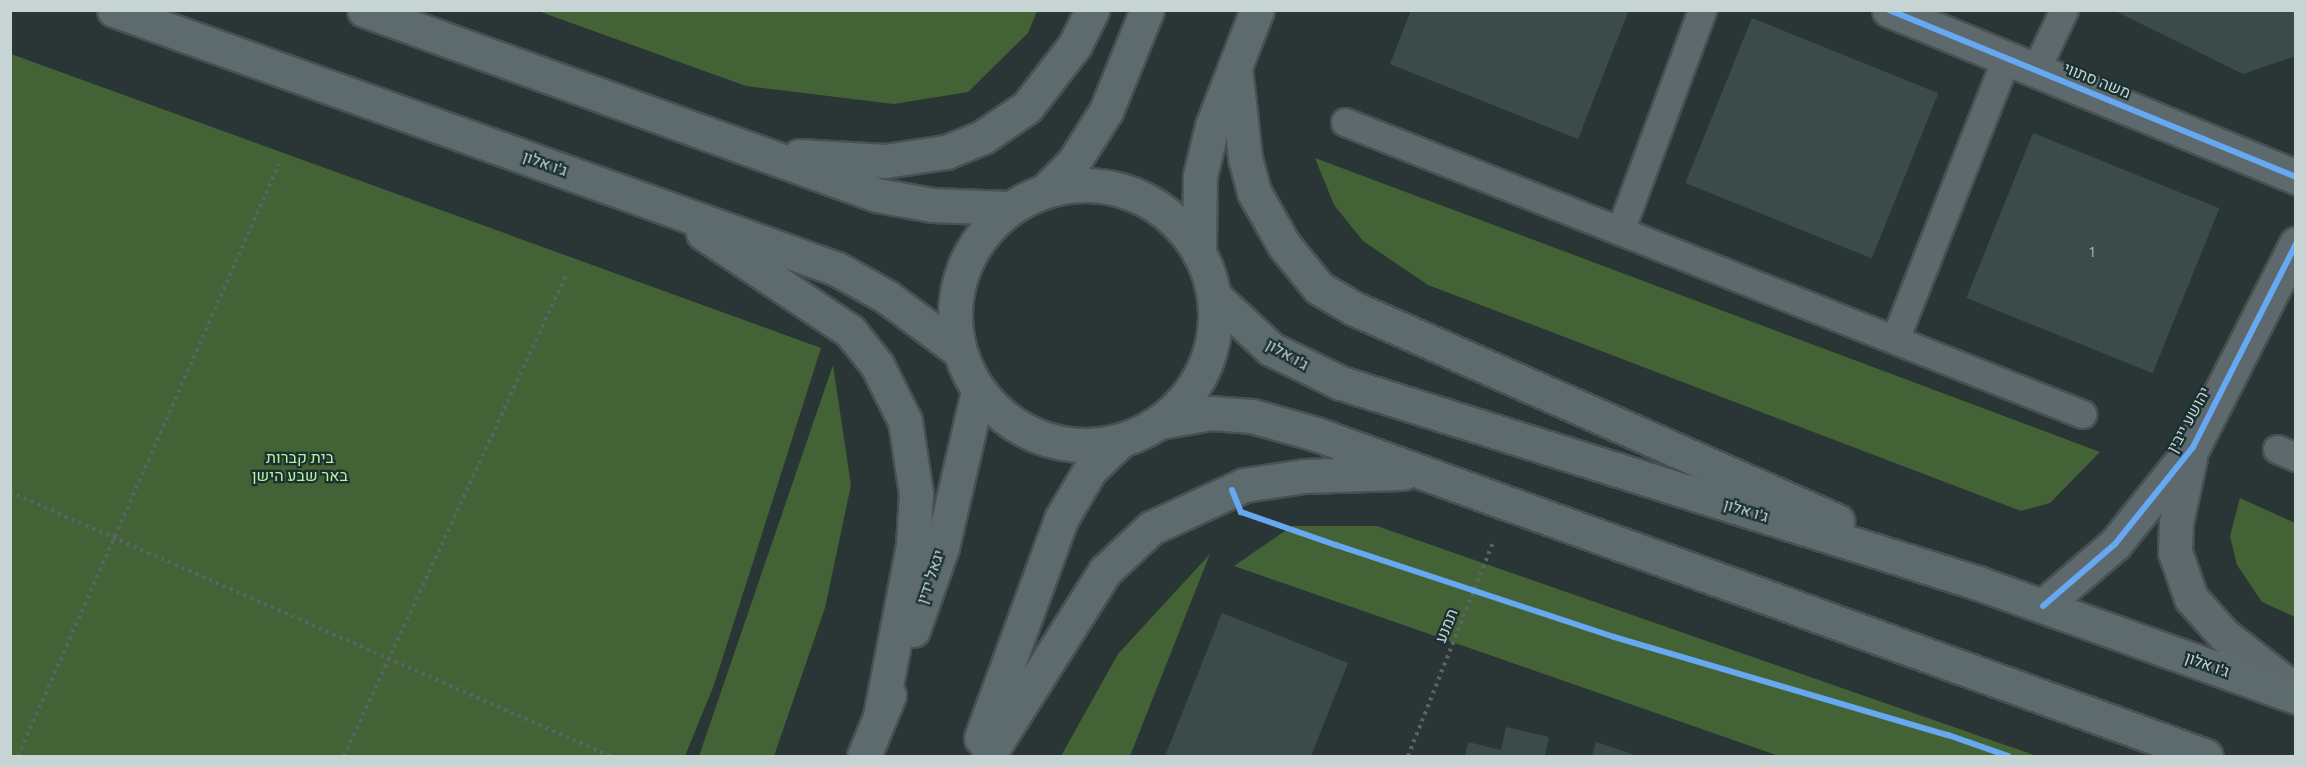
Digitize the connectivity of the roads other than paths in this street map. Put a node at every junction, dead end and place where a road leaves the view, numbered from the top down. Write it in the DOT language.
graph roads {
  1 [pos="114,10"];
  2 [pos="364,10"];
  3 [pos="1092,10"];
  4 [pos="1147,10"];
  5 [pos="1257,10"];
  6 [pos="1702,10"];
  7 [pos="1889,10"];
  8 [pos="2064,10"];
  9 [pos="2021,64"];
  10 [pos="1235,67"];
  11 [pos="1345,122"];
  12 [pos="760,153"];
  13 [pos="2295,177"];
  14 [pos="1045,191"];
  15 [pos="658,204"];
  16 [pos="1010,208"];
  17 [pos="1620,231"];
  18 [pos="2295,244"];
  19 [pos="1199,253"];
  20 [pos="1214,296"];
  21 [pos="1896,339"];
  22 [pos="958,350"];
  23 [pos="978,392"];
  24 [pos="2082,414"];
  25 [pos="1160,422"];
  26 [pos="1120,441"];
  27 [pos="2193,447"];
  28 [pos="1421,472"];
  29 [pos="1978,583"];
  30 [pos="2043,606"];
  31 [pos="2295,691"];
  32 [pos="2295,698"];
  33 [pos="880,716"];
  34 [pos="864,756"];
  35 [pos="973,756"];
  36 [pos="988,756"];
  37 [pos="2206,756"];
  1 -- 15 [label="main road, ג'ו אלון"];
  2 -- 12 [label="main road"];
  3 -- 12 [label="main road"];
  4 -- 14 [label="main road"];
  5 -- 10 [label="main road"];
  6 -- 17 [label="lane"];
  7 -- 9 [label="street, משה סתווי"];
  8 -- 9 [label="lane"];
  9 -- 13 [label="street, משה סתווי"];
  9 -- 21 [label="lane"];
  10 -- 19 [label="main road"];
  10 -- 29 [label="main road"];
  11 -- 17 [label="lane"];
  12 -- 16 [label="main road"];
  14 -- 16 [label="main road"];
  14 -- 19 [label="main road"];
  15 -- 22 [label="main road, ג'ו אלון"];
  15 -- 33 [label="main road"];
  16 -- 22 [label="main road"];
  17 -- 21 [label="lane"];
  18 -- 27 [label="street, יהושע ייבין"];
  19 -- 20 [label="main road"];
  20 -- 25 [label="main road"];
  20 -- 29 [label="main road, ג'ו אלון"];
  21 -- 24 [label="lane"];
  22 -- 23 [label="main road"];
  23 -- 26 [label="main road"];
  23 -- 33 [label="main road, יגאל ידין"];
  25 -- 26 [label="main road"];
  25 -- 28 [label="main road"];
  26 -- 35 [label="main road"];
  27 -- 30 [label="street, יהושע ייבין"];
  27 -- 31 [label="street, יהושע ייבין"];
  28 -- 36 [label="main road"];
  28 -- 37 [label="main road"];
  29 -- 30 [label="main road, ג'ו אלון"];
  30 -- 32 [label="main road, ג'ו אלון"];
  33 -- 34 [label="main road, יגאל ידין"];
}
